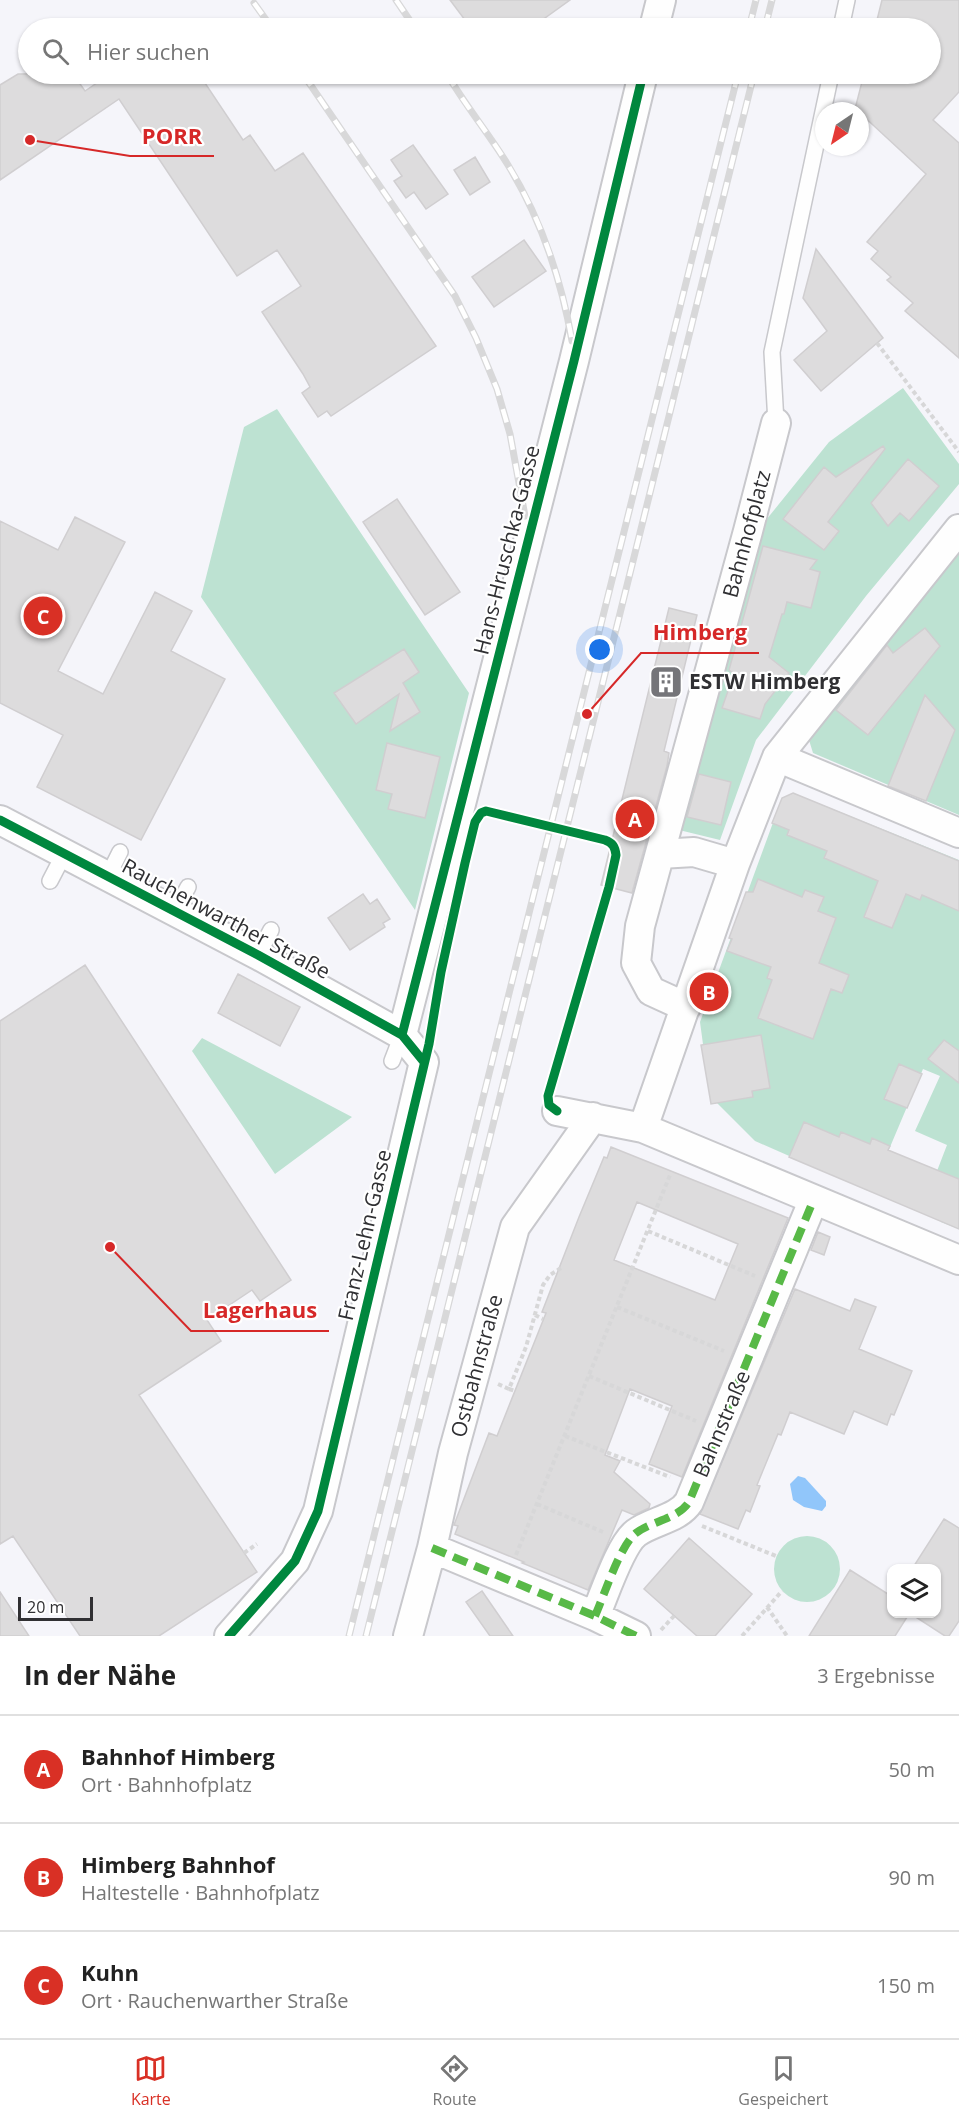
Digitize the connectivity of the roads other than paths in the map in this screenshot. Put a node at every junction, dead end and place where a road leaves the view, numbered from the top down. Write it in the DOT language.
graph roads {
  1 [pos="661,0"];
  2 [pos="847,0"];
  3 [pos="656,18"];
  4 [pos="843,18"];
  5 [pos="642,84"];
  6 [pos="829,84"];
  7 [pos="776,423"];
  8 [pos="959,529"];
  9 [pos="777,757"];
  10 [pos="0,820"];
  11 [pos="959,833"];
  12 [pos="64,854"];
  13 [pos="660,854"];
  14 [pos="735,864"];
  15 [pos="50,881"];
  16 [pos="686,1007"];
  17 [pos="402,1035"];
  18 [pos="392,1061"];
  19 [pos="424,1062"];
  20 [pos="557,1111"];
  21 [pos="593,1117"];
  22 [pos="643,1128"];
  23 [pos="813,1201"];
  24 [pos="959,1260"];
  25 [pos="432,1548"];
  26 [pos="595,1616"];
  27 [pos="647,1634"];
  28 [pos="229,1636"];
  29 [pos="408,1636"];
  1 -- 3 [label="street"];
  2 -- 4 [label="lane"];
  5 -- 17 [label="street, Hans-Hruschka-Gasse"];
  6 -- 7 [label="lane"];
  7 -- 13 [label="street, Bahnhofplatz"];
  8 -- 9 [label="street"];
  9 -- 11 [label="street"];
  9 -- 14 [label="street"];
  10 -- 12 [label="street, Rauchenwarther Straße"];
  12 -- 15 [label="lane"];
  12 -- 17 [label="street, Rauchenwarther Straße"];
  13 -- 14 [label="street"];
  13 -- 16 [label="street, Bahnhofplatz"];
  14 -- 16 [label="street"];
  16 -- 22 [label="street"];
  17 -- 18 [label="lane"];
  17 -- 19 [label="street, Rauchenwarther Straße"];
  19 -- 28 [label="street, Franz-Lehn-Gasse"];
  20 -- 21 [label="street"];
  21 -- 22 [label="street"];
  21 -- 25 [label="street, Ostbahnstraße"];
  22 -- 23 [label="street"];
  23 -- 24 [label="street"];
  23 -- 26 [label="street, Bahnstraße"];
  25 -- 26 [label="street"];
  25 -- 29 [label="street, Ostbahnstraße"];
  26 -- 27 [label="street"];
}
